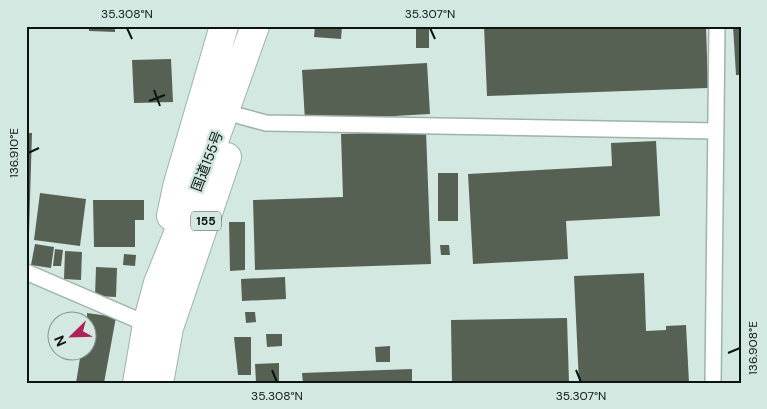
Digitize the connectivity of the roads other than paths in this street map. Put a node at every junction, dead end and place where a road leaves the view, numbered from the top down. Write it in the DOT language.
graph roads {
  1 [pos="224,26"];
  2 [pos="256,26"];
  3 [pos="268,26"];
  4 [pos="273,26"];
  5 [pos="717,26"];
  6 [pos="258,60"];
  7 [pos="240,116"];
  8 [pos="716,131"];
  9 [pos="26,272"];
  10 [pos="158,283"];
  11 [pos="147,324"];
  12 [pos="137,383"];
  13 [pos="159,383"];
  14 [pos="712,383"];
  1 -- 10 [label="highway, 155"];
  2 -- 10 [label="highway, 国道155号 / 155"];
  3 -- 6 [label="highway, 国道155号 / 155"];
  4 -- 6 [label="highway, 155"];
  5 -- 8 [label="street"];
  6 -- 7 [label="highway, 国道155号 / 155"];
  7 -- 8 [label="street"];
  7 -- 13 [label="highway, 国道155号 / 155"];
  8 -- 14 [label="street"];
  9 -- 11 [label="street"];
  10 -- 11 [label="highway, 国道155号 / 155"];
  11 -- 12 [label="highway, 国道155号 / 155"];
}
